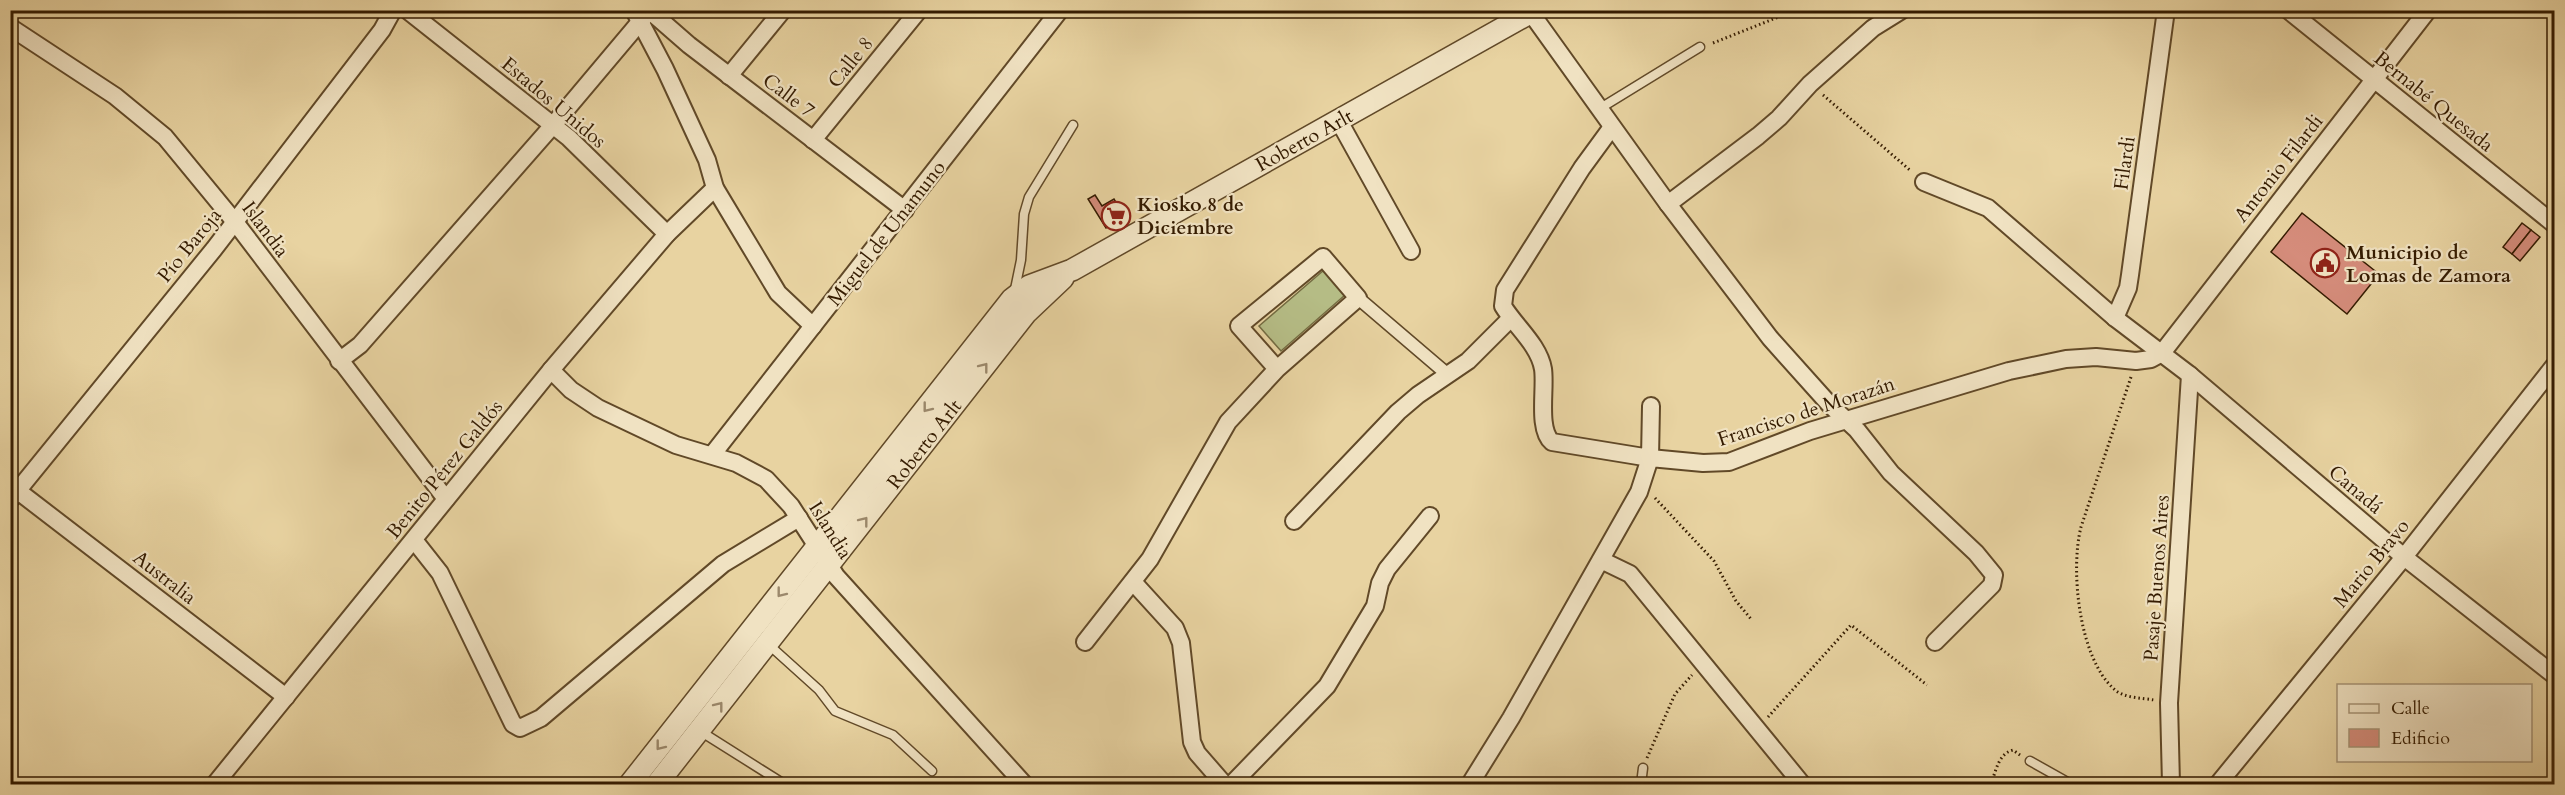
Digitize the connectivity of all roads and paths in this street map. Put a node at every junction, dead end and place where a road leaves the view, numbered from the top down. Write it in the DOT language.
graph roads {
  1 [pos="393,10"];
  2 [pos="407,10"];
  3 [pos="783,10"];
  4 [pos="919,10"];
  5 [pos="1060,10"];
  6 [pos="1796,10"];
  7 [pos="1902,10"];
  8 [pos="2166,10"];
  9 [pos="2288,10"];
  10 [pos="2428,10"];
  11 [pos="1533,12"];
  12 [pos="641,14"];
  13 [pos="10,27"];
  14 [pos="1700,47"];
  15 [pos="729,76"];
  16 [pos="2373,78"];
  17 [pos="1810,84"];
  18 [pos="1598,109"];
  19 [pos="1339,121"];
  20 [pos="554,124"];
  21 [pos="1073,125"];
  22 [pos="1612,127"];
  23 [pos="813,140"];
  24 [pos="1924,182"];
  25 [pos="715,188"];
  26 [pos="1668,204"];
  27 [pos="905,210"];
  28 [pos="235,222"];
  29 [pos="2554,224"];
  30 [pos="668,234"];
  31 [pos="1411,251"];
  32 [pos="1072,270"];
  33 [pos="1358,298"];
  34 [pos="1012,299"];
  35 [pos="2115,318"];
  36 [pos="1510,319"];
  37 [pos="813,326"];
  38 [pos="2162,353"];
  39 [pos="339,361"];
  40 [pos="2136,361"];
  41 [pos="2554,366"];
  42 [pos="1277,369"];
  43 [pos="551,370"];
  44 [pos="1447,374"];
  45 [pos="2190,375"];
  46 [pos="1651,406"];
  47 [pos="1848,420"];
  48 [pos="712,455"];
  49 [pos="1650,459"];
  50 [pos="1642,487"];
  51 [pos="14,495"];
  52 [pos="446,499"];
  53 [pos="1430,516"];
  54 [pos="799,518"];
  55 [pos="1294,521"];
  56 [pos="414,540"];
  57 [pos="817,547"];
  58 [pos="2404,557"];
  59 [pos="1601,560"];
  60 [pos="828,567"];
  61 [pos="1134,583"];
  62 [pos="1751,619"];
  63 [pos="1085,642"];
  64 [pos="1935,642"];
  65 [pos="768,644"];
  66 [pos="1702,663"];
  67 [pos="2554,675"];
  68 [pos="1927,685"];
  69 [pos="286,697"];
  70 [pos="2169,703"];
  71 [pos="1757,729"];
  72 [pos="699,731"];
  73 [pos="2030,761"];
  74 [pos="1643,768"];
  75 [pos="932,771"];
  76 [pos="215,784"];
  77 [pos="630,784"];
  78 [pos="657,784"];
  79 [pos="784,784"];
  80 [pos="1024,784"];
  81 [pos="1224,784"];
  82 [pos="1232,784"];
  83 [pos="1470,784"];
  84 [pos="1641,784"];
  85 [pos="1802,784"];
  86 [pos="1990,784"];
  87 [pos="2071,784"];
  88 [pos="2171,784"];
  89 [pos="2218,784"];
  1 -- 28 [label="street, Pío Baroja"];
  2 -- 20 [label="street, Estados Unidos"];
  3 -- 15 [label="street"];
  4 -- 23 [label="street, Calle 8"];
  5 -- 27 [label="street, Miguel de Unamuno"];
  6 -- 14 [label="path"];
  7 -- 17 [label="street"];
  8 -- 35 [label="street, Filardi"];
  9 -- 16 [label="street, Bernabé Quesada"];
  10 -- 16 [label="street, Antonio Filardi"];
  11 -- 18 [label="street"];
  11 -- 19 [label="street, Roberto Arlt"];
  12 -- 15 [label="street, Calle 7"];
  12 -- 20 [label="street"];
  12 -- 25 [label="street"];
  13 -- 28 [label="street, Islandia"];
  14 -- 18 [label="lane"];
  15 -- 23 [label="street, Calle 7"];
  16 -- 29 [label="street, Bernabé Quesada"];
  16 -- 38 [label="street, Antonio Filardi"];
  17 -- 24 [label="path"];
  17 -- 26 [label="street"];
  18 -- 22 [label="street"];
  19 -- 31 [label="street"];
  19 -- 32 [label="street, Roberto Arlt"];
  20 -- 30 [label="street, Estados Unidos"];
  20 -- 39 [label="street"];
  21 -- 34 [label="lane"];
  22 -- 26 [label="street"];
  22 -- 36 [label="street"];
  23 -- 27 [label="street, Calle 7"];
  24 -- 35 [label="street"];
  25 -- 30 [label="street, Benito Pérez Galdós"];
  25 -- 37 [label="street"];
  26 -- 47 [label="street"];
  27 -- 37 [label="street, Miguel de Unamuno"];
  28 -- 39 [label="street, Islandia"];
  28 -- 51 [label="street, Pío Baroja"];
  30 -- 43 [label="street, Benito Pérez Galdós"];
  32 -- 34 [label="street, Roberto Arlt"];
  60 -- 32 [label="street, Roberto Arlt, one-way"];
  33 -- 42 [label="street"];
  33 -- 42 [label="street"];
  33 -- 44 [label="street"];
  34 -- 57 [label="street, Roberto Arlt, one-way"];
  35 -- 38 [label="street, Canadá"];
  36 -- 44 [label="street"];
  36 -- 49 [label="street, Francisco de Morazán"];
  37 -- 48 [label="street, Miguel de Unamuno"];
  38 -- 40 [label="street, Francisco de Morazán"];
  38 -- 45 [label="street, Canadá"];
  39 -- 52 [label="street, Islandia"];
  40 -- 47 [label="street, Francisco de Morazán"];
  40 -- 70 [label="path"];
  41 -- 58 [label="street, Mario Bravo"];
  42 -- 61 [label="street"];
  43 -- 48 [label="street, Islandia"];
  43 -- 52 [label="street, Benito Pérez Galdós"];
  44 -- 55 [label="street"];
  45 -- 58 [label="street, Canadá"];
  45 -- 70 [label="street, Pasaje Buenos Aires"];
  46 -- 49 [label="street"];
  47 -- 49 [label="street, Francisco de Morazán"];
  47 -- 64 [label="street"];
  48 -- 54 [label="street, Islandia"];
  49 -- 50 [label="street"];
  50 -- 59 [label="street"];
  50 -- 62 [label="path"];
  51 -- 69 [label="street, Australia"];
  52 -- 56 [label="street, Benito Pérez Galdós"];
  53 -- 82 [label="street"];
  54 -- 56 [label="street"];
  54 -- 57 [label="street, Islandia"];
  56 -- 69 [label="street, Benito Pérez Galdós"];
  57 -- 60 [label="street, Islandia"];
  57 -- 77 [label="street, one-way"];
  58 -- 67 [label="street, Canadá"];
  58 -- 89 [label="street, Mario Bravo"];
  59 -- 66 [label="street"];
  59 -- 83 [label="street"];
  60 -- 65 [label="street"];
  60 -- 80 [label="street, Islandia"];
  61 -- 63 [label="street"];
  61 -- 81 [label="street"];
  72 -- 65 [label="street, one-way"];
  65 -- 75 [label="lane"];
  66 -- 71 [label="street"];
  66 -- 74 [label="path"];
  68 -- 71 [label="path"];
  69 -- 76 [label="street, Benito Pérez Galdós"];
  70 -- 88 [label="street, Pasaje Buenos Aires"];
  71 -- 85 [label="street"];
  72 -- 78 [label="street"];
  72 -- 79 [label="lane"];
  73 -- 86 [label="path"];
  73 -- 87 [label="lane"];
  74 -- 84 [label="lane"];
}
